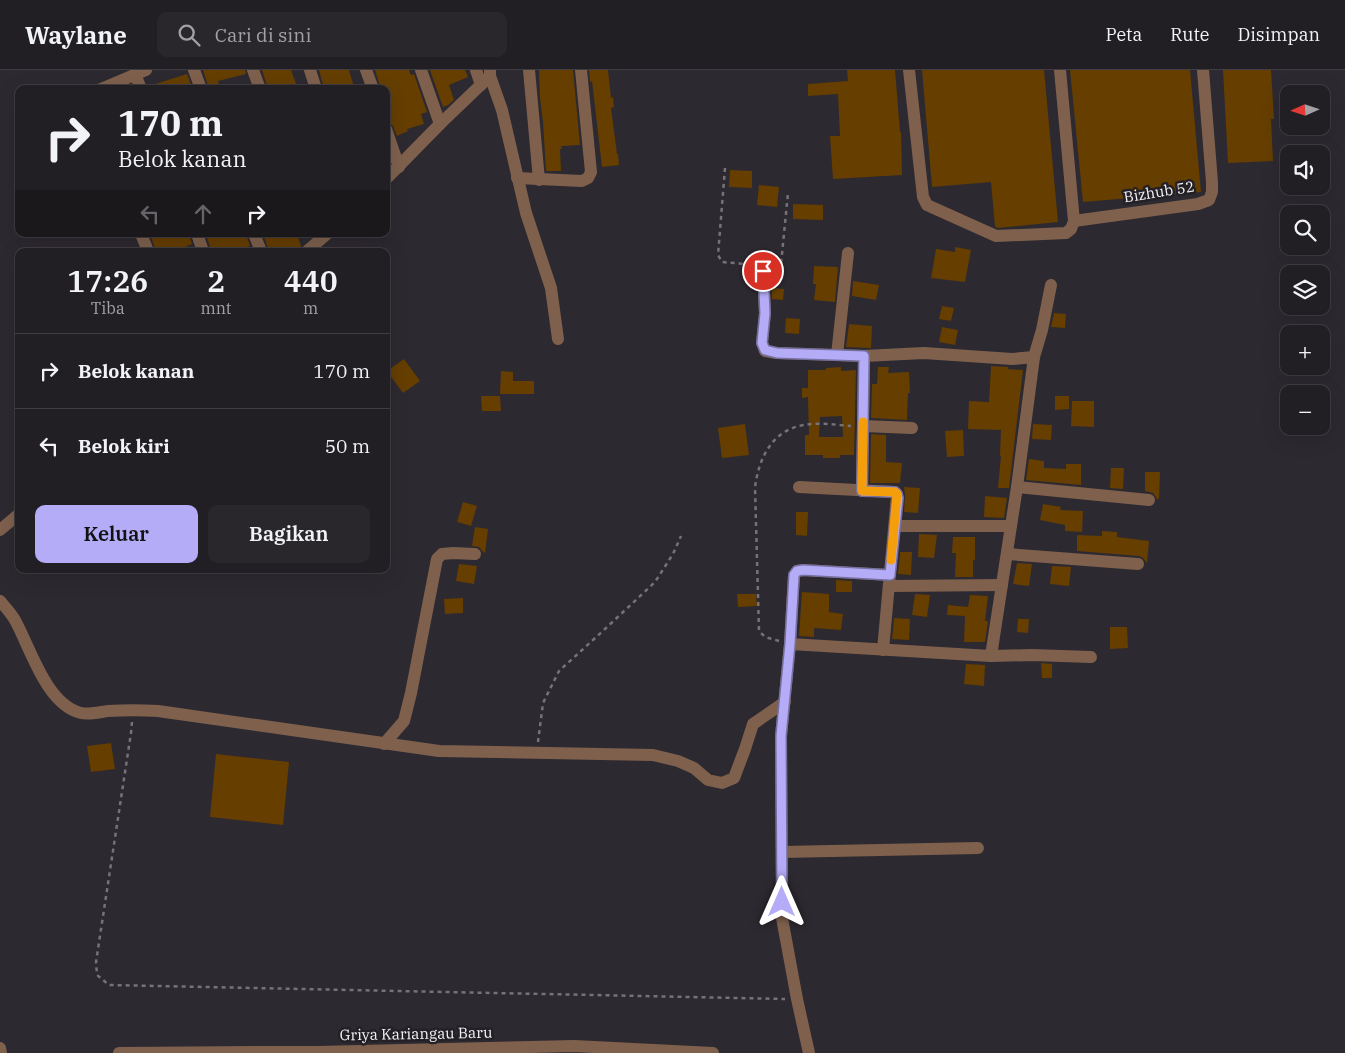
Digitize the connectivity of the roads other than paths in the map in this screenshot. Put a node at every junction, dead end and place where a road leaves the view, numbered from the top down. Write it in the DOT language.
graph roads {
  1 [pos="194,70"];
  2 [pos="253,70"];
  3 [pos="310,70"];
  4 [pos="366,70"];
  5 [pos="421,70"];
  6 [pos="476,70"];
  7 [pos="529,70"];
  8 [pos="581,70"];
  9 [pos="909,70"];
  10 [pos="1060,70"];
  11 [pos="1203,70"];
  12 [pos="140,72"];
  13 [pos="487,77"];
  14 [pos="110,85"];
  15 [pos="141,85"];
  16 [pos="200,85"];
  17 [pos="259,85"];
  18 [pos="315,85"];
  19 [pos="372,85"];
  20 [pos="440,124"];
  21 [pos="390,140"];
  22 [pos="399,166"];
  23 [pos="390,175"];
  24 [pos="517,178"];
  25 [pos="539,180"];
  26 [pos="1074,222"];
  27 [pos="848,253"];
  28 [pos="763,271"];
  29 [pos="1051,285"];
  30 [pos="558,339"];
  31 [pos="837,355"];
  32 [pos="864,356"];
  33 [pos="1034,357"];
  34 [pos="863,426"];
  35 [pos="912,428"];
  36 [pos="798,487"];
  37 [pos="1017,487"];
  38 [pos="862,491"];
  39 [pos="1149,500"];
  40 [pos="15,517"];
  41 [pos="895,526"];
  42 [pos="1011,526"];
  43 [pos="0,530"];
  44 [pos="475,554"];
  45 [pos="1007,554"];
  46 [pos="1138,564"];
  47 [pos="889,581"];
  48 [pos="1002,585"];
  49 [pos="0,601"];
  50 [pos="790,644"];
  51 [pos="883,650"];
  52 [pos="991,656"];
  53 [pos="1091,657"];
  54 [pos="785,702"];
  55 [pos="384,744"];
  56 [pos="978,848"];
  57 [pos="782,852"];
  58 [pos="0,1048"];
  59 [pos="574,1050"];
  60 [pos="256,1052"];
  61 [pos="379,1052"];
  62 [pos="1,1053"];
  63 [pos="119,1053"];
  64 [pos="713,1053"];
  65 [pos="809,1053"];
  1 -- 16 [label="street"];
  2 -- 17 [label="street"];
  3 -- 18 [label="street"];
  4 -- 19 [label="street"];
  5 -- 20 [label="street"];
  6 -- 13 [label="street"];
  7 -- 25 [label="street"];
  8 -- 25 [label="street"];
  9 -- 26 [label="street"];
  10 -- 26 [label="street"];
  11 -- 26 [label="street, Bizhub 52"];
  12 -- 14 [label="street"];
  12 -- 15 [label="street"];
  13 -- 20 [label="street"];
  13 -- 24 [label="street"];
  20 -- 22 [label="street"];
  21 -- 22 [label="street"];
  22 -- 23 [label="street"];
  24 -- 25 [label="street"];
  24 -- 30 [label="street"];
  27 -- 31 [label="street"];
  28 -- 31 [label="street"];
  29 -- 33 [label="street"];
  31 -- 32 [label="street"];
  32 -- 33 [label="street"];
  32 -- 34 [label="street"];
  33 -- 37 [label="street"];
  34 -- 35 [label="street"];
  34 -- 38 [label="street"];
  36 -- 38 [label="street"];
  37 -- 39 [label="street"];
  37 -- 42 [label="street"];
  38 -- 41 [label="street"];
  40 -- 43 [label="street"];
  41 -- 42 [label="street"];
  41 -- 47 [label="street"];
  42 -- 45 [label="street"];
  44 -- 55 [label="street"];
  45 -- 46 [label="street"];
  45 -- 48 [label="street"];
  47 -- 48 [label="street"];
  47 -- 50 [label="street"];
  47 -- 51 [label="street"];
  48 -- 52 [label="street"];
  49 -- 55 [label="street"];
  50 -- 51 [label="street"];
  50 -- 54 [label="street"];
  51 -- 52 [label="street"];
  52 -- 53 [label="street"];
  54 -- 55 [label="street"];
  54 -- 57 [label="street"];
  56 -- 57 [label="street"];
  57 -- 65 [label="street"];
  58 -- 62 [label="street"];
  59 -- 61 [label="street, Griya Kariangau Baru"];
  59 -- 64 [label="street, Griya Kariangau Baru"];
  60 -- 61 [label="street, Griya Kariangau Baru"];
  60 -- 63 [label="street, Griya Kariangau Baru"];
}
